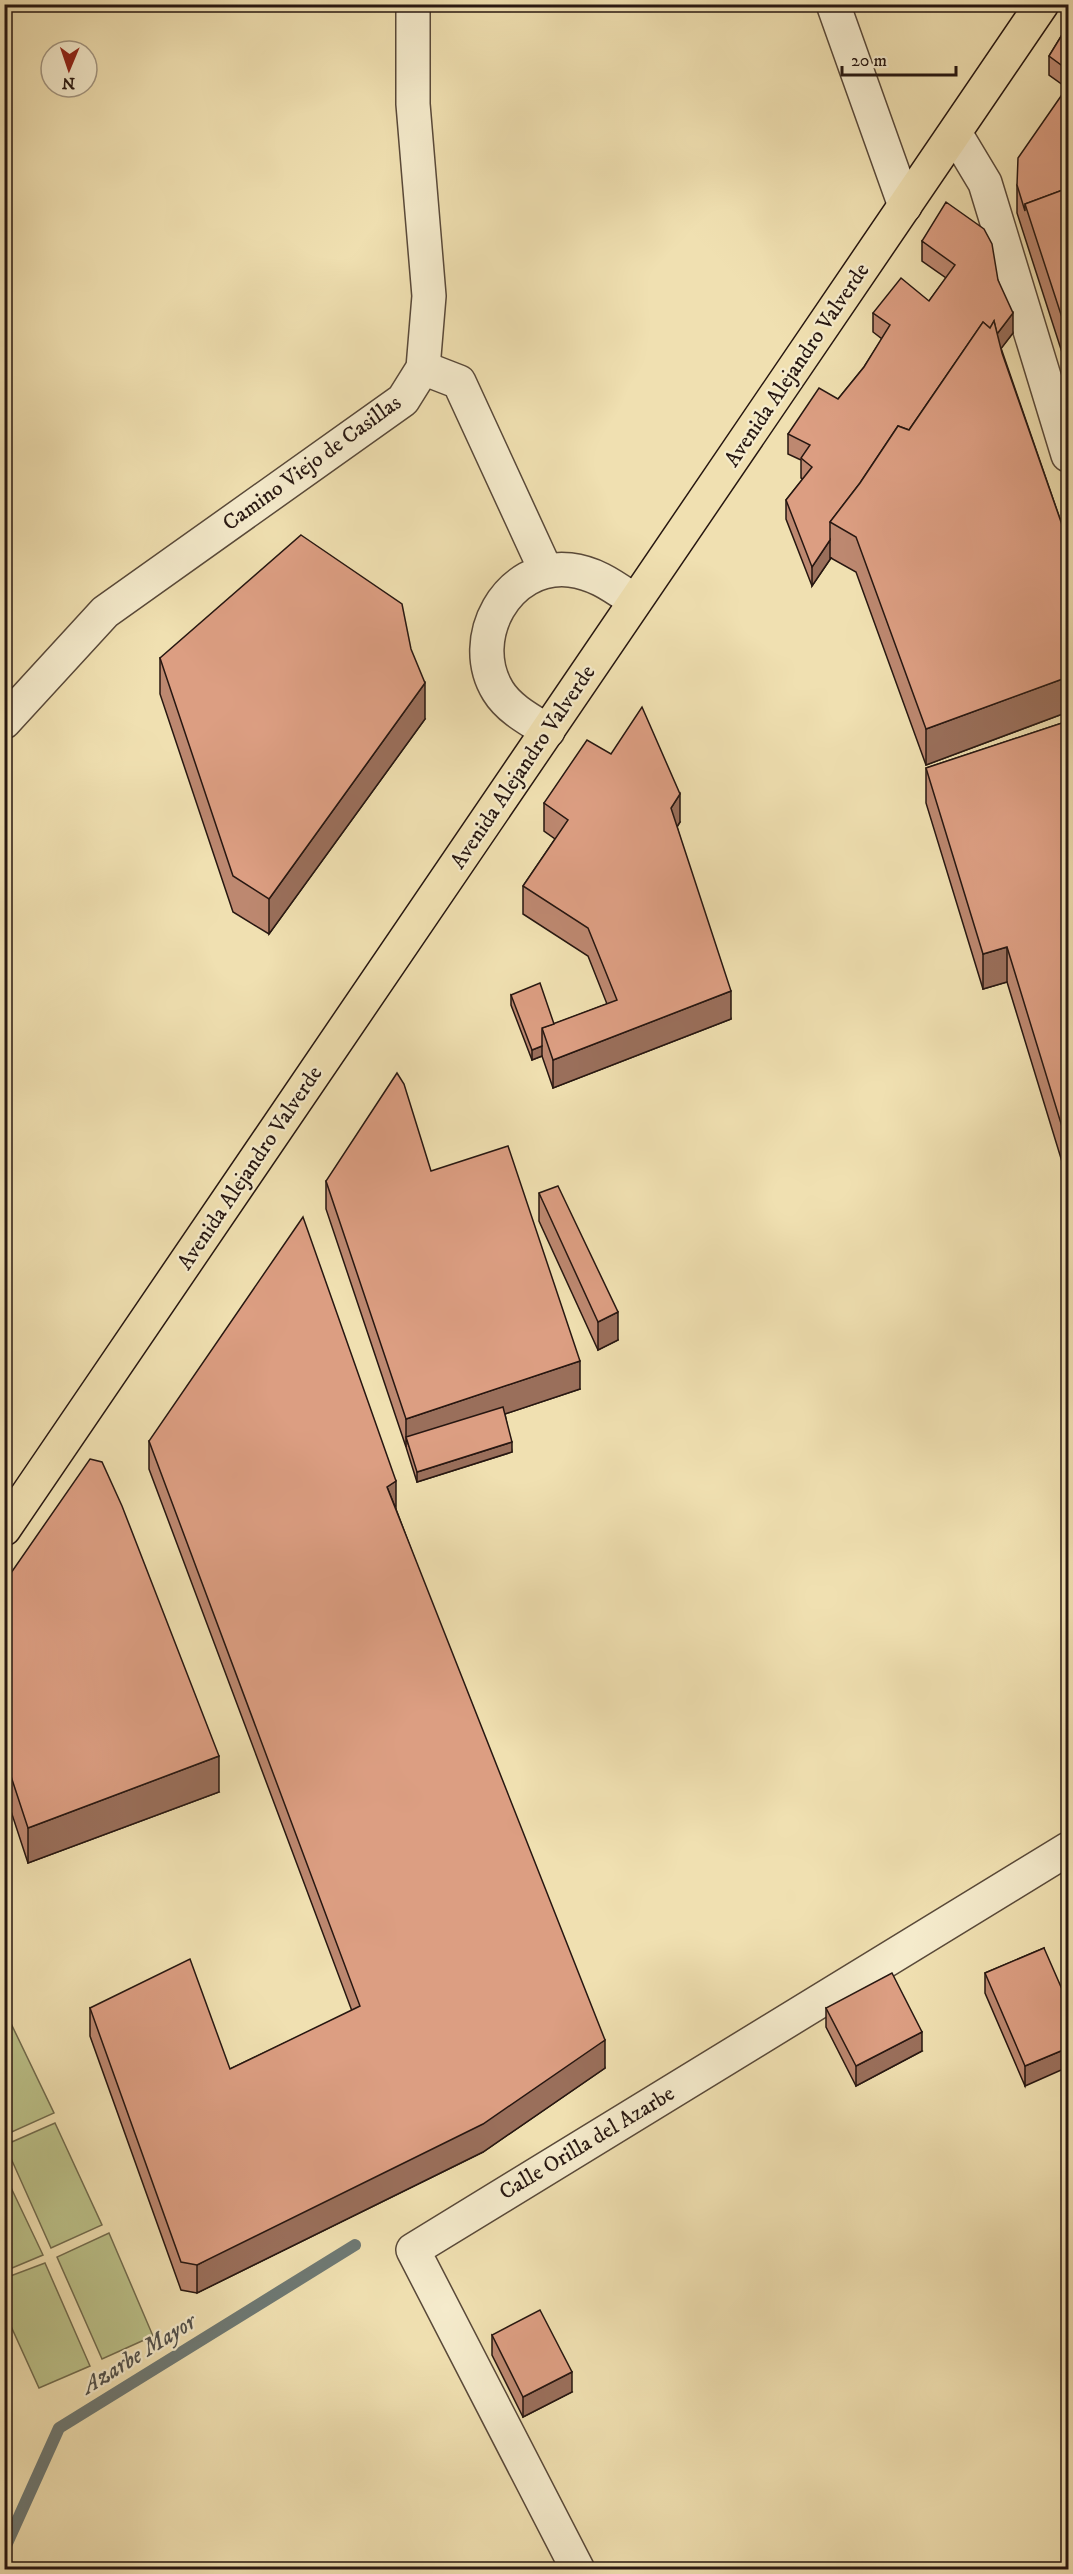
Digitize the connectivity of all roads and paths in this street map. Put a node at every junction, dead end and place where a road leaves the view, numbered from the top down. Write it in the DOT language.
graph roads {
  1 [pos="413,4"];
  2 [pos="833,4"];
  3 [pos="1042,4"];
  4 [pos="954,133"];
  5 [pos="905,206"];
  6 [pos="423,368"];
  7 [pos="1068,455"];
  8 [pos="546,570"];
  9 [pos="635,602"];
  10 [pos="4,722"];
  11 [pos="548,731"];
  12 [pos="4,1529"];
  13 [pos="1068,1849"];
  14 [pos="578,2570"];
  1 -- 6 [label="street, Camino Viejo de Casillas"];
  2 -- 5 [label="street"];
  3 -- 4 [label="main road, Avenida Alejandro Valverde"];
  4 -- 5 [label="main road, Avenida Alejandro Valverde"];
  4 -- 7 [label="street"];
  5 -- 9 [label="main road, Avenida Alejandro Valverde"];
  6 -- 8 [label="street"];
  6 -- 10 [label="street, Camino Viejo de Casillas"];
  8 -- 9 [label="street"];
  8 -- 11 [label="street"];
  9 -- 11 [label="main road, Avenida Alejandro Valverde"];
  11 -- 12 [label="main road, Avenida Alejandro Valverde"];
  13 -- 14 [label="street, Calle Orilla del Azarbe"];
}
